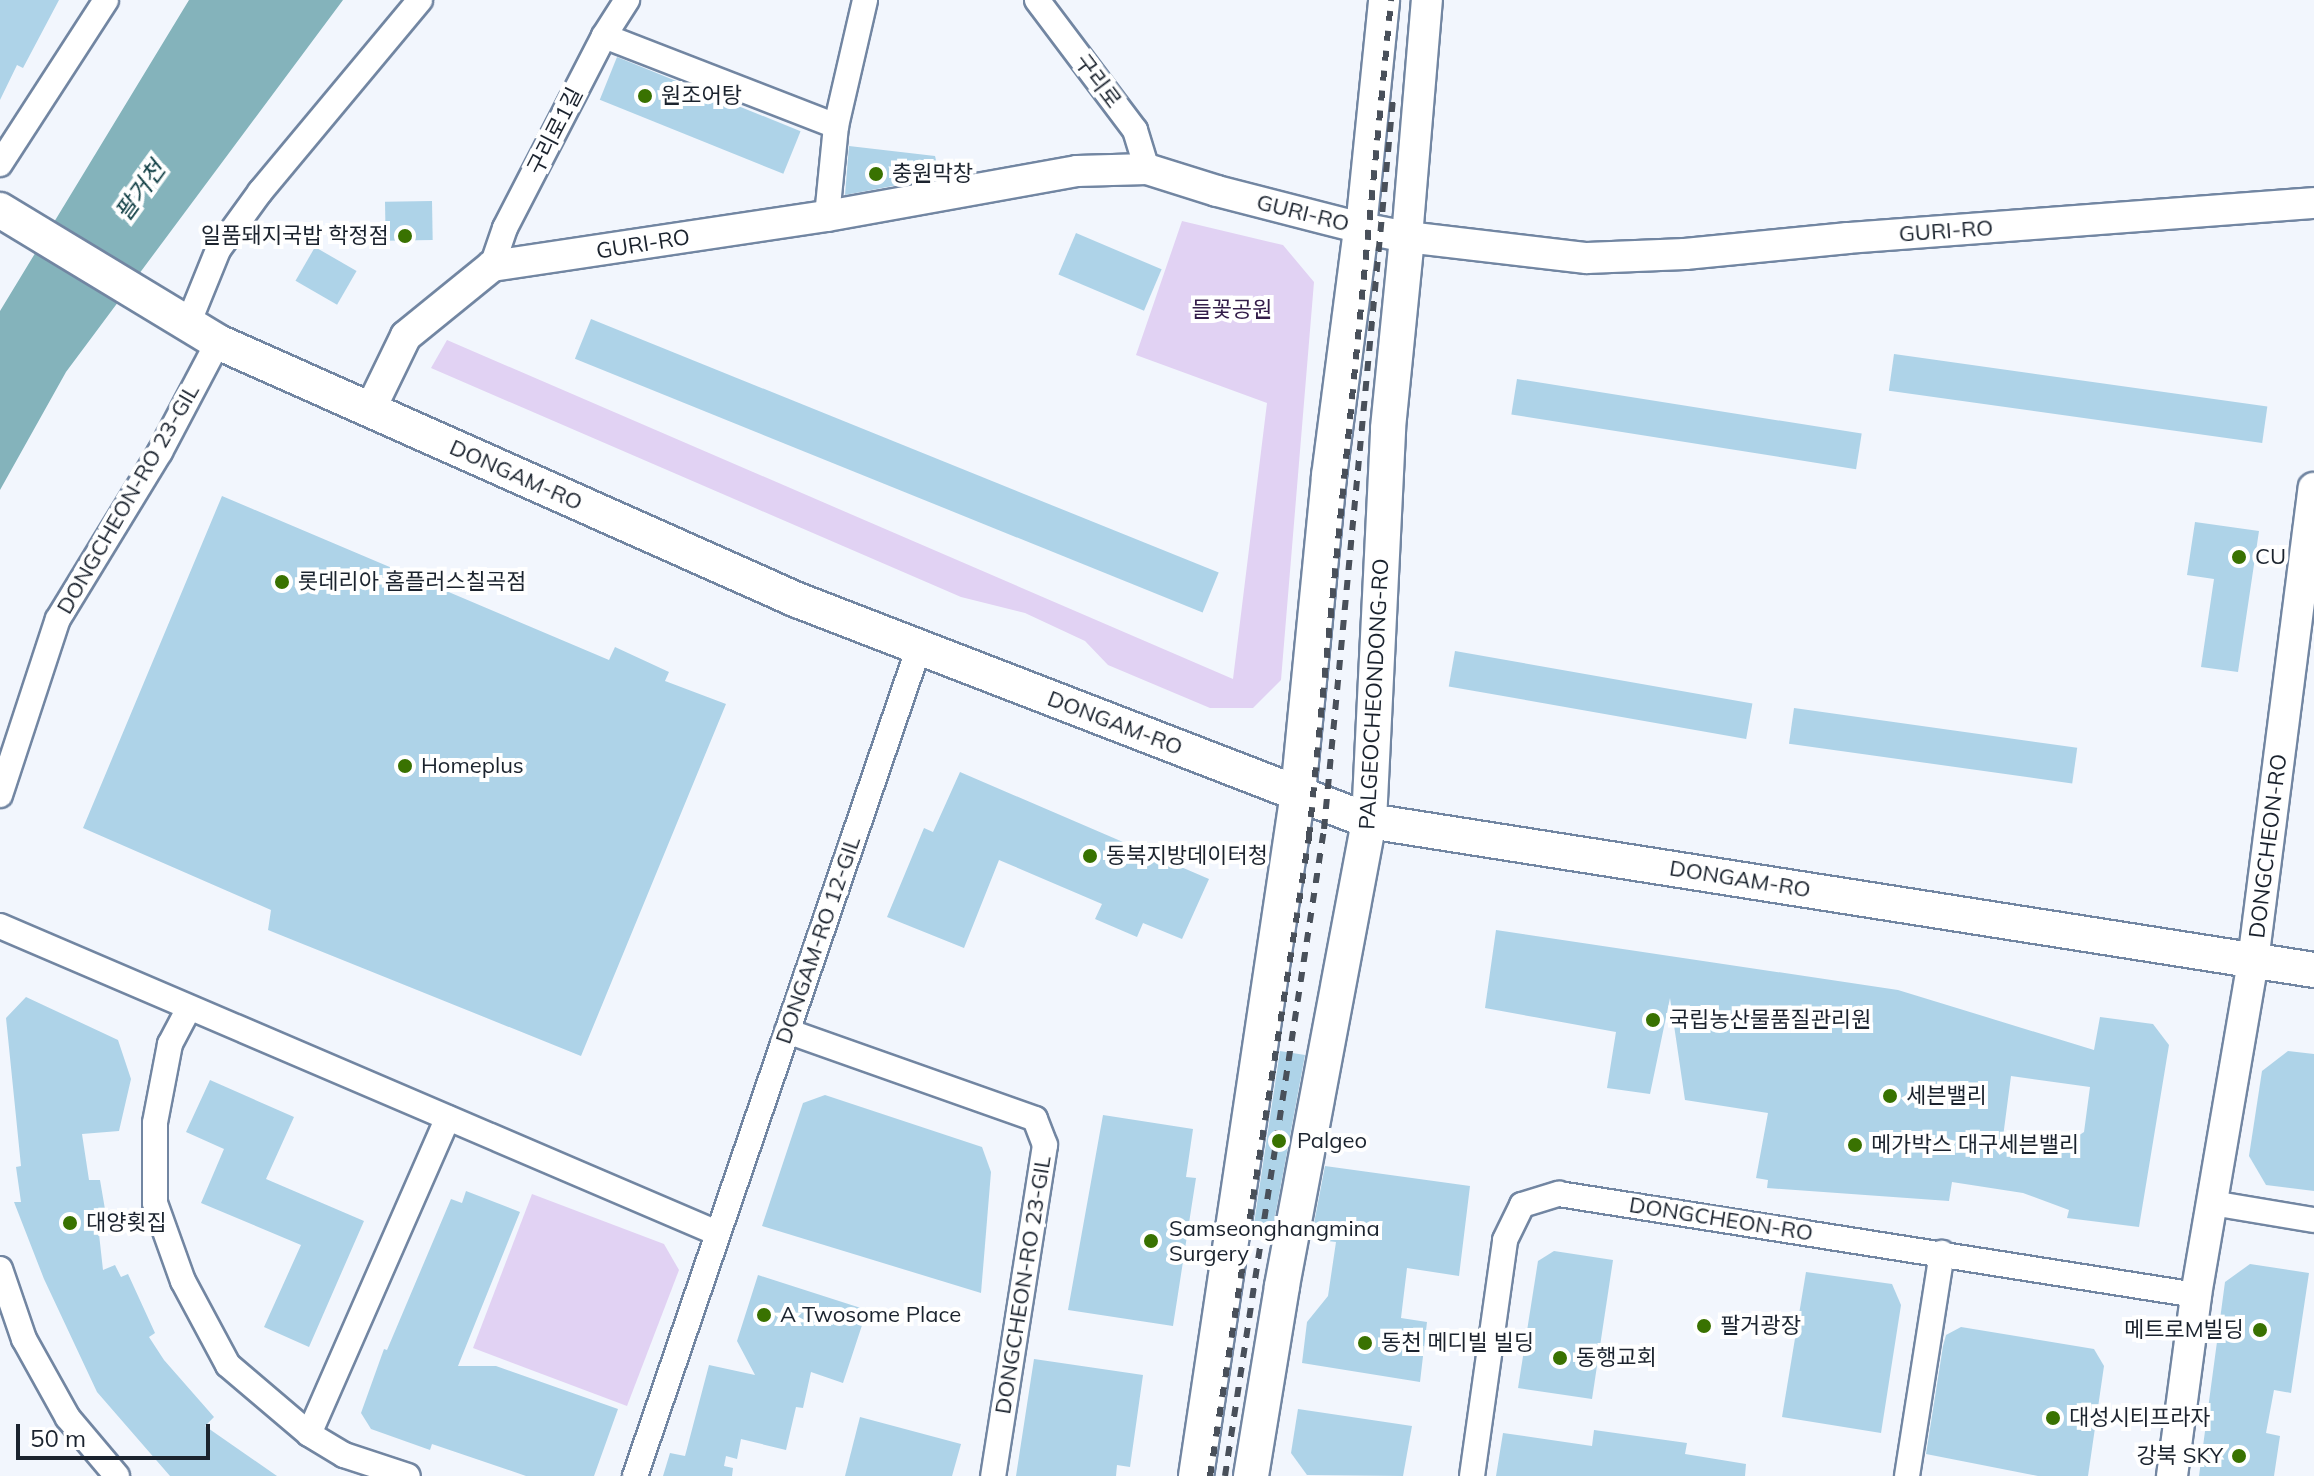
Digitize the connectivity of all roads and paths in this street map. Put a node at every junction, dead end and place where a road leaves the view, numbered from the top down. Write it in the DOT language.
graph roads {
  1 [pos="106,0"];
  2 [pos="420,0"];
  3 [pos="627,0"];
  4 [pos="865,0"];
  5 [pos="1037,0"];
  6 [pos="1384,0"];
  7 [pos="1427,0"];
  8 [pos="604,36"];
  9 [pos="836,126"];
  10 [pos="0,164"];
  11 [pos="1147,169"];
  12 [pos="2314,203"];
  13 [pos="0,210"];
  14 [pos="827,216"];
  15 [pos="1361,228"];
  16 [pos="1407,237"];
  17 [pos="492,266"];
  18 [pos="188,324"];
  19 [pos="218,342"];
  20 [pos="370,410"];
  21 [pos="2314,488"];
  22 [pos="919,647"];
  23 [pos="1298,793"];
  24 [pos="0,795"];
  25 [pos="1369,821"];
  26 [pos="0,926"];
  27 [pos="2253,961"];
  28 [pos="2314,970"];
  29 [pos="189,1008"];
  30 [pos="787,1031"];
  31 [pos="448,1118"];
  32 [pos="2212,1203"];
  33 [pos="2314,1220"];
  34 [pos="717,1233"];
  35 [pos="1942,1253"];
  36 [pos="0,1269"];
  37 [pos="2196,1295"];
  38 [pos="309,1434"];
  39 [pos="117,1476"];
  40 [pos="408,1476"];
  41 [pos="635,1476"];
  42 [pos="993,1476"];
  43 [pos="1196,1476"];
  44 [pos="1251,1476"];
  45 [pos="1472,1476"];
  46 [pos="1907,1476"];
  47 [pos="2172,1476"];
  1 -- 10 [label="street"];
  2 -- 18 [label="street"];
  3 -- 8 [label="street, 구리로1길"];
  4 -- 9 [label="street"];
  5 -- 11 [label="street, 구리로"];
  6 -- 15 [label="street"];
  7 -- 16 [label="street, PALGEOCHEONDONG-RO"];
  8 -- 9 [label="street"];
  8 -- 17 [label="street, 구리로1길"];
  9 -- 14 [label="street"];
  11 -- 14 [label="street, GURI-RO"];
  11 -- 15 [label="street, GURI-RO"];
  12 -- 16 [label="street, GURI-RO"];
  13 -- 18 [label="main road, DONGAM-RO"];
  14 -- 17 [label="street, GURI-RO"];
  15 -- 16 [label="street, GURI-RO"];
  15 -- 23 [label="main road"];
  16 -- 25 [label="main road, PALGEOCHEONDONG-RO"];
  17 -- 20 [label="street"];
  18 -- 19 [label="main road, DONGAM-RO"];
  19 -- 20 [label="main road, DONGAM-RO"];
  19 -- 24 [label="street, DONGCHEON-RO 23-GIL"];
  20 -- 22 [label="main road, DONGAM-RO"];
  21 -- 27 [label="street, DONGCHEON-RO"];
  22 -- 23 [label="main road, DONGAM-RO"];
  22 -- 30 [label="street, DONGAM-RO 12-GIL"];
  23 -- 25 [label="main road, DONGAM-RO"];
  23 -- 43 [label="main road"];
  25 -- 27 [label="main road, DONGAM-RO"];
  25 -- 44 [label="main road, PALGEOCHEONDONG-RO"];
  26 -- 29 [label="street"];
  27 -- 28 [label="main road, DONGAM-RO"];
  27 -- 32 [label="street, DONGCHEON-RO"];
  29 -- 31 [label="street"];
  29 -- 38 [label="street"];
  30 -- 34 [label="street, DONGAM-RO 12-GIL"];
  30 -- 42 [label="street, DONGCHEON-RO 23-GIL"];
  31 -- 34 [label="street"];
  31 -- 38 [label="street"];
  32 -- 33 [label="street"];
  32 -- 37 [label="street, DONGCHEON-RO"];
  34 -- 41 [label="street, DONGAM-RO 12-GIL"];
  35 -- 37 [label="street, DONGCHEON-RO"];
  35 -- 45 [label="street, DONGCHEON-RO"];
  35 -- 46 [label="street"];
  36 -- 39 [label="street"];
  37 -- 47 [label="street, DONGCHEON-RO"];
  38 -- 40 [label="street"];
}
